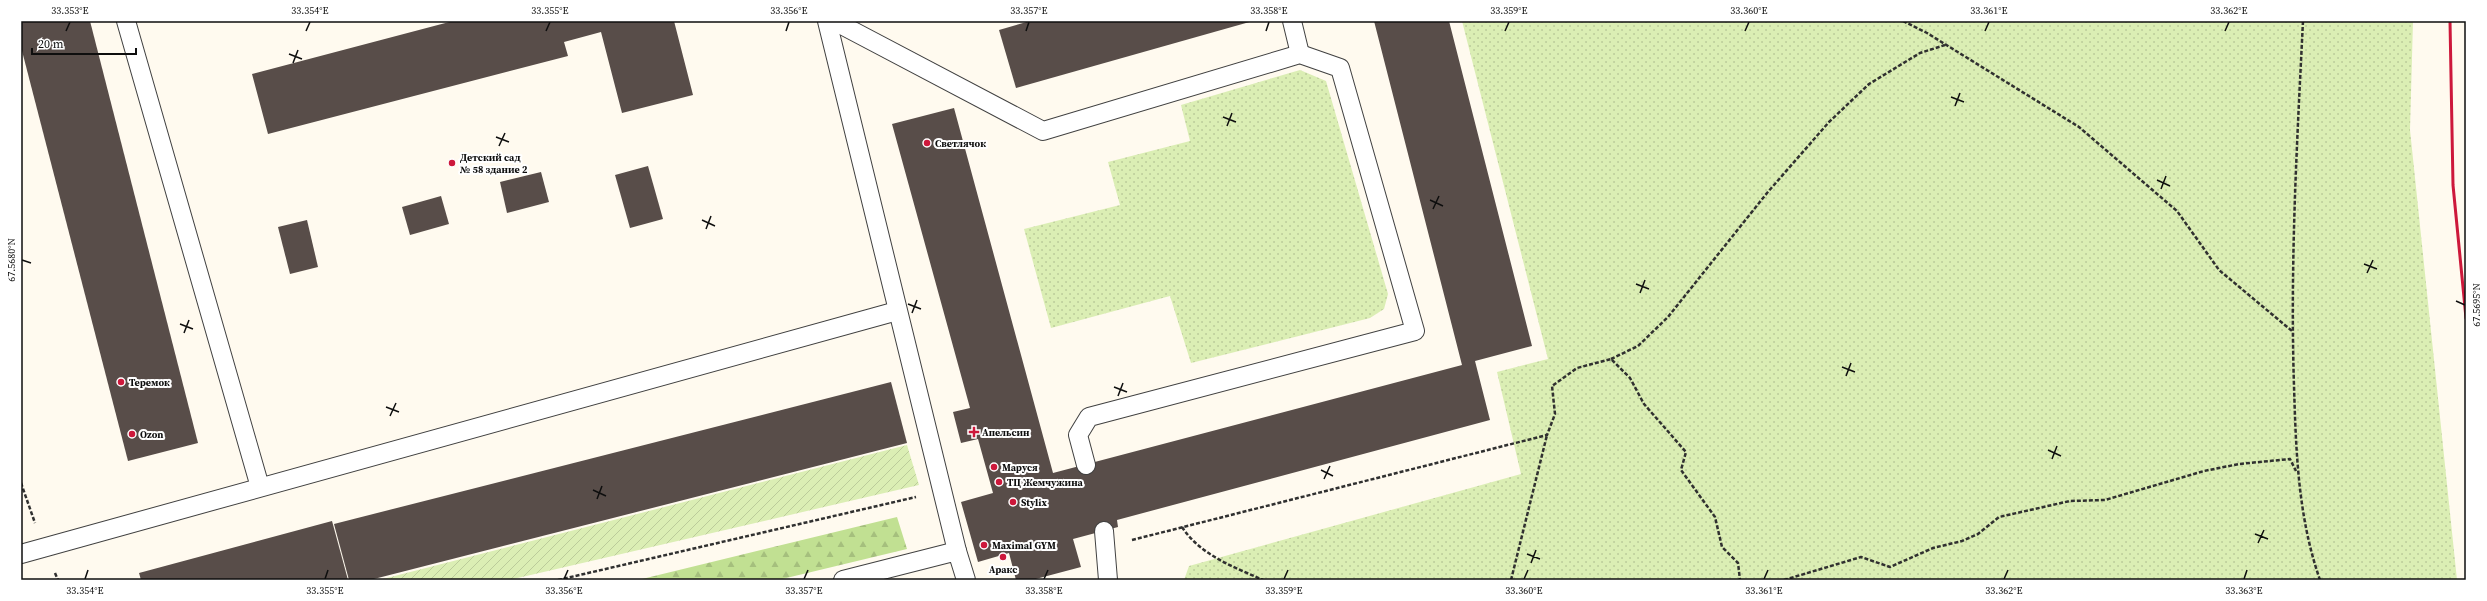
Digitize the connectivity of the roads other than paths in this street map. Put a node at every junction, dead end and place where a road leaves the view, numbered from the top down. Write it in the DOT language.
graph roads {
  1 [pos="126,21"];
  2 [pos="827,21"];
  3 [pos="834,21"];
  4 [pos="1292,21"];
  5 [pos="1300,54"];
  6 [pos="897,311"];
  7 [pos="1086,465"];
  8 [pos="260,487"];
  9 [pos="1104,531"];
  10 [pos="957,551"];
  11 [pos="21,554"];
  12 [pos="843,580"];
  13 [pos="966,580"];
  14 [pos="1108,580"];
  1 -- 8 [label="lane"];
  2 -- 6 [label="lane"];
  3 -- 5 [label="lane"];
  4 -- 5 [label="lane"];
  5 -- 7 [label="lane"];
  6 -- 8 [label="lane"];
  6 -- 10 [label="lane"];
  8 -- 11 [label="lane"];
  9 -- 14 [label="lane"];
  10 -- 12 [label="lane"];
  10 -- 13 [label="lane"];
}
